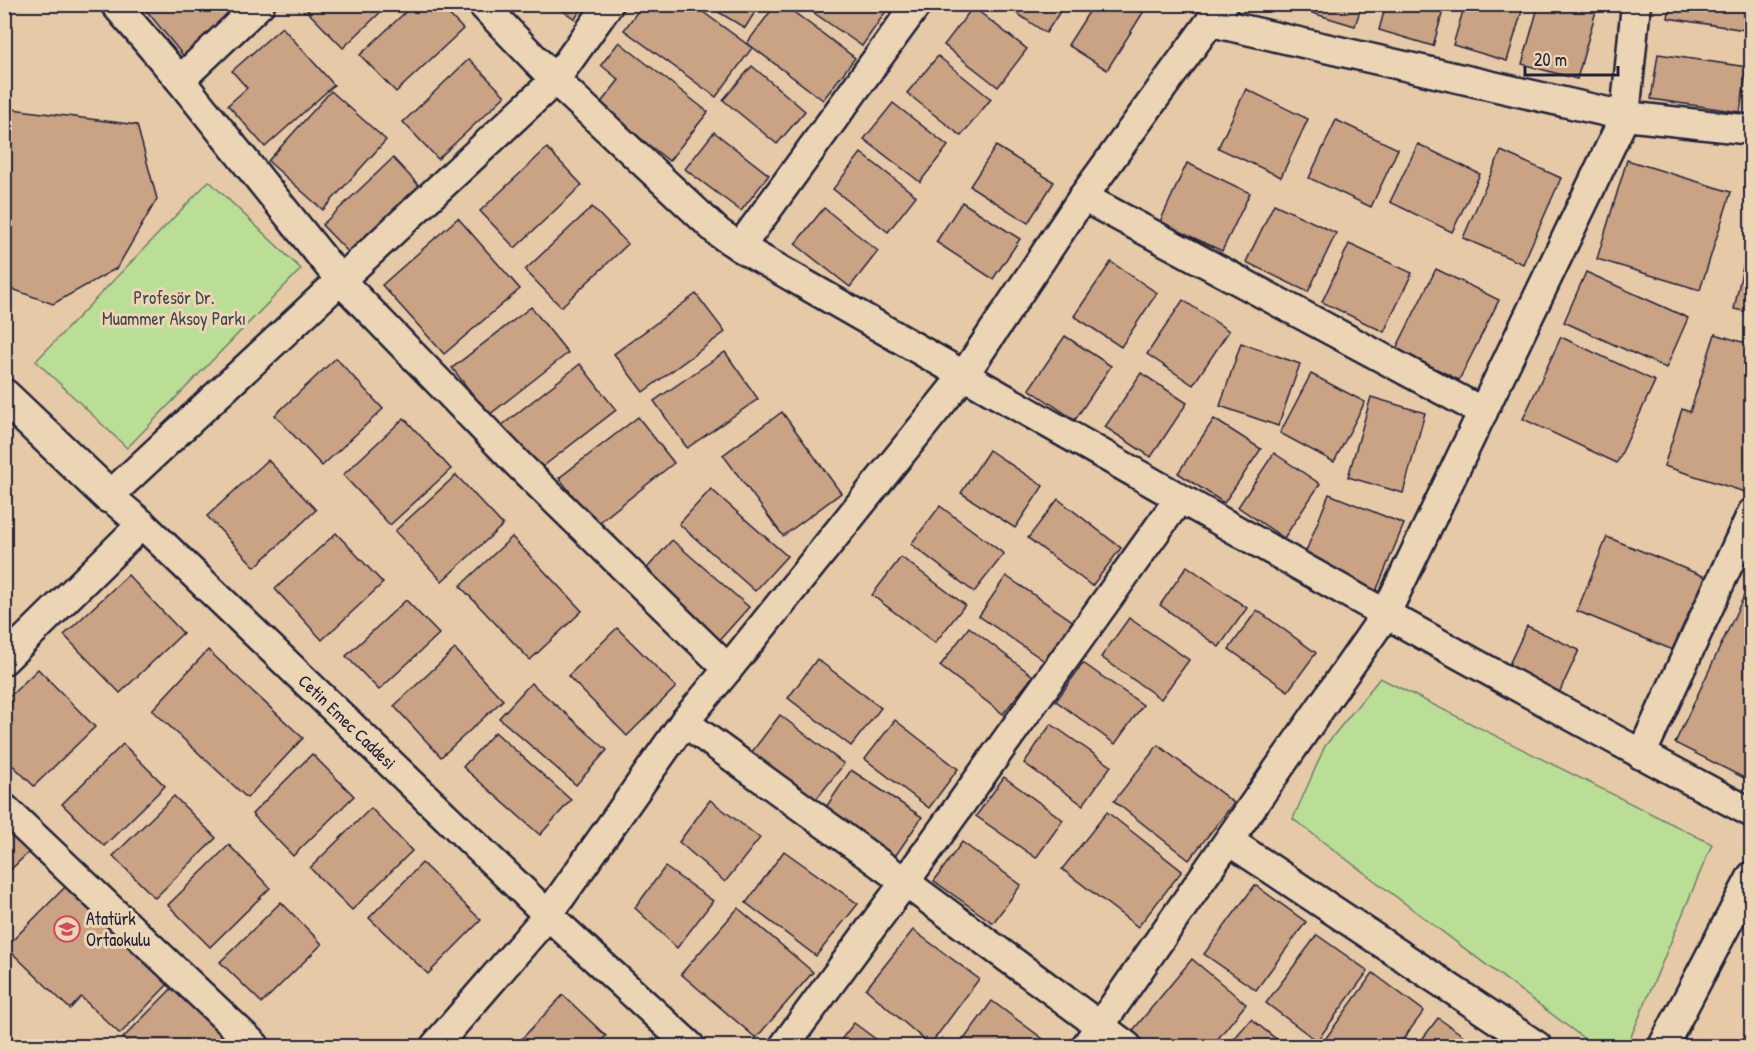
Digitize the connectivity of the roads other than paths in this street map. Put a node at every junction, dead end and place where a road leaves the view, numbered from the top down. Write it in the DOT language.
graph roads {
  1 [pos="115,4"];
  2 [pos="260,4"];
  3 [pos="482,4"];
  4 [pos="609,4"];
  5 [pos="917,4"];
  6 [pos="1636,4"];
  7 [pos="1217,13"];
  8 [pos="180,80"];
  9 [pos="555,80"];
  10 [pos="1625,116"];
  11 [pos="1752,130"];
  12 [pos="1083,197"];
  13 [pos="740,247"];
  14 [pos="340,281"];
  15 [pos="964,375"];
  16 [pos="4,396"];
  17 [pos="1483,412"];
  18 [pos="109,496"];
  19 [pos="1179,499"];
  20 [pos="1752,513"];
  21 [pos="142,524"];
  22 [pos="1385,615"];
  23 [pos="4,660"];
  24 [pos="728,669"];
  25 [pos="684,722"];
  26 [pos="1641,755"];
  27 [pos="4,808"];
  28 [pos="1752,813"];
  29 [pos="1229,841"];
  30 [pos="1752,876"];
  31 [pos="905,882"];
  32 [pos="548,915"];
  33 [pos="1093,1036"];
  34 [pos="255,1047"];
  35 [pos="435,1047"];
  36 [pos="690,1047"];
  37 [pos="784,1047"];
  38 [pos="1126,1047"];
  39 [pos="1537,1047"];
  40 [pos="1663,1047"];
  1 -- 8 [label="street"];
  2 -- 8 [label="street"];
  3 -- 9 [label="street"];
  4 -- 9 [label="street"];
  5 -- 13 [label="street"];
  6 -- 10 [label="street"];
  7 -- 10 [label="street"];
  7 -- 12 [label="street"];
  8 -- 14 [label="street"];
  9 -- 13 [label="street"];
  9 -- 14 [label="street"];
  10 -- 11 [label="street"];
  10 -- 17 [label="street"];
  12 -- 15 [label="street"];
  12 -- 17 [label="street"];
  13 -- 15 [label="street"];
  14 -- 18 [label="street"];
  14 -- 24 [label="street"];
  15 -- 19 [label="street"];
  15 -- 24 [label="street"];
  16 -- 18 [label="street, Cetin Emec Caddesi"];
  17 -- 22 [label="street"];
  18 -- 21 [label="street, Cetin Emec Caddesi"];
  19 -- 22 [label="street"];
  19 -- 31 [label="street"];
  20 -- 26 [label="street"];
  21 -- 23 [label="street"];
  21 -- 32 [label="street, Cetin Emec Caddesi"];
  22 -- 26 [label="street"];
  22 -- 29 [label="street"];
  24 -- 25 [label="street"];
  25 -- 31 [label="street"];
  25 -- 32 [label="street"];
  26 -- 28 [label="street"];
  27 -- 34 [label="street"];
  29 -- 33 [label="street"];
  29 -- 39 [label="street"];
  30 -- 40 [label="street"];
  31 -- 33 [label="street"];
  31 -- 37 [label="street"];
  32 -- 35 [label="street"];
  32 -- 36 [label="street, Cetin Emec Caddesi"];
  33 -- 38 [label="street"];
}
